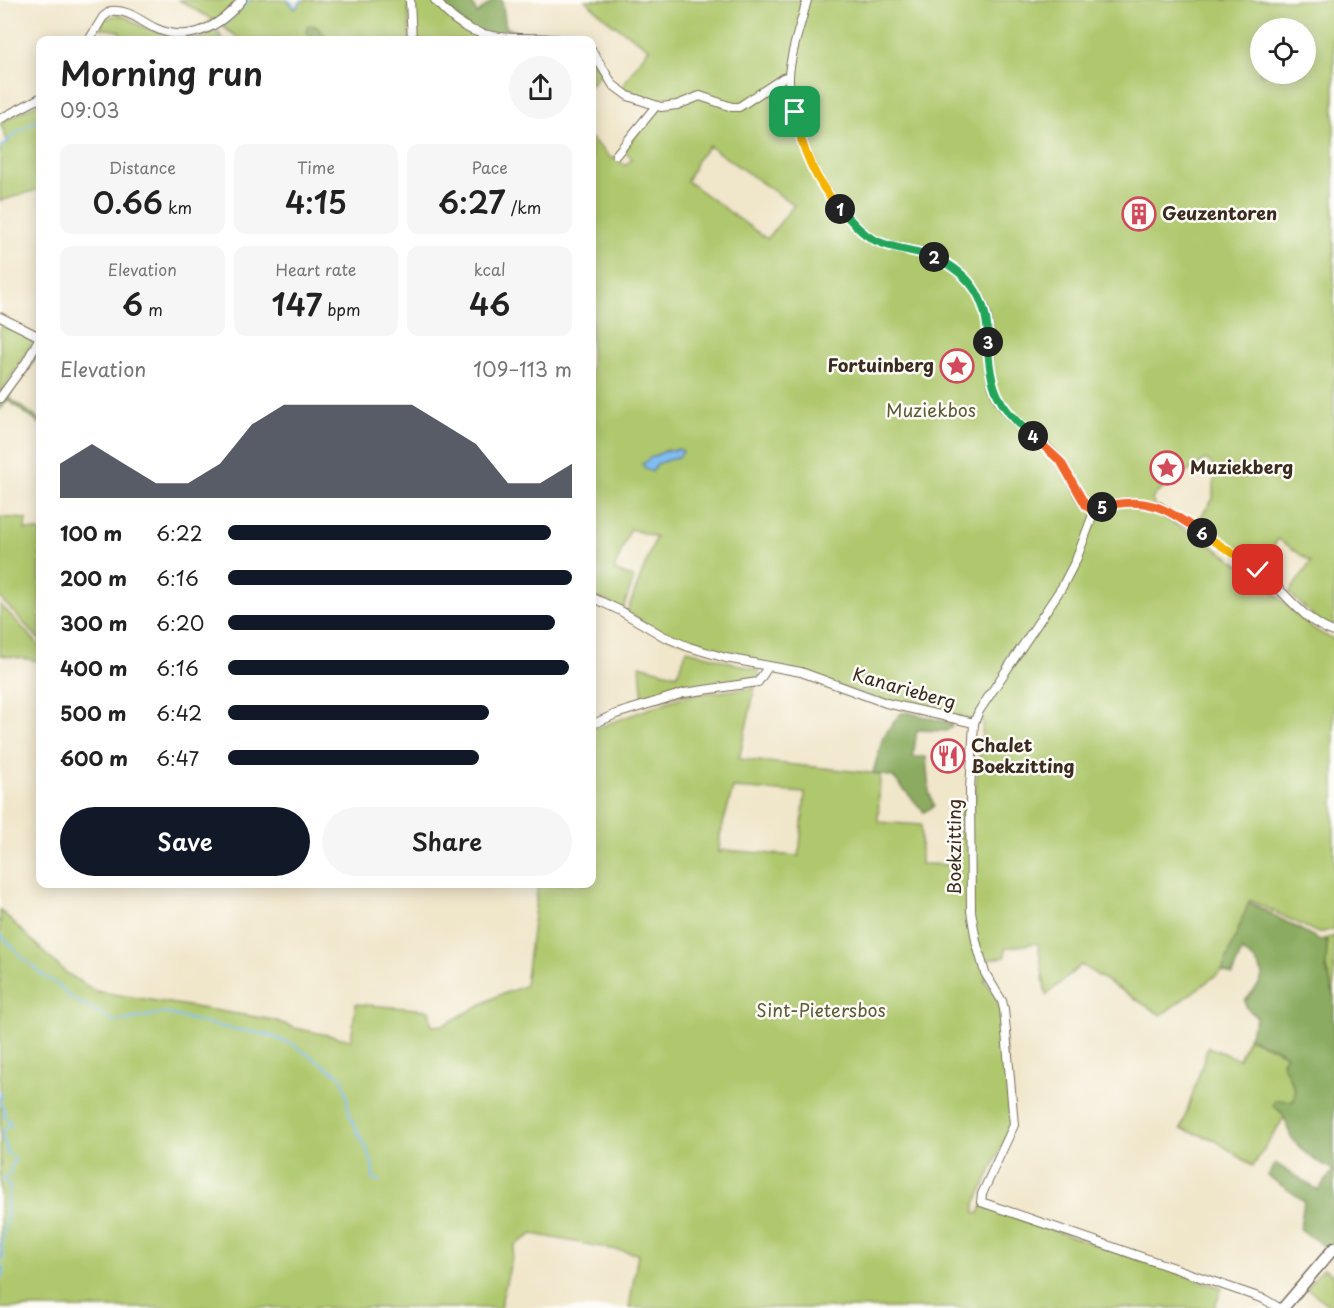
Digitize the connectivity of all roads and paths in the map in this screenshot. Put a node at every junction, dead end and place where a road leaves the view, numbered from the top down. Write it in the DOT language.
graph roads {
  1 [pos="242,0"];
  2 [pos="410,0"];
  3 [pos="435,0"];
  4 [pos="807,0"];
  5 [pos="91,36"];
  6 [pos="412,36"];
  7 [pos="500,36"];
  8 [pos="596,56"];
  9 [pos="789,76"];
  10 [pos="36,100"];
  11 [pos="656,106"];
  12 [pos="0,119"];
  13 [pos="616,155"];
  14 [pos="0,317"];
  15 [pos="36,335"];
  16 [pos="36,344"];
  17 [pos="0,398"];
  18 [pos="1094,512"];
  19 [pos="596,599"];
  20 [pos="1334,632"];
  21 [pos="768,667"];
  22 [pos="596,723"];
  23 [pos="974,723"];
  24 [pos="1334,1248"];
  25 [pos="1281,1308"];
  1 -- 5 [label="street"];
  2 -- 6 [label="street"];
  3 -- 7 [label="street"];
  4 -- 9 [label="street"];
  8 -- 11 [label="street"];
  9 -- 11 [label="street"];
  9 -- 18 [label="street"];
  10 -- 12 [label="street"];
  11 -- 13 [label="street"];
  14 -- 15 [label="street"];
  16 -- 17 [label="street"];
  18 -- 20 [label="street"];
  18 -- 23 [label="street, Boekzitting"];
  19 -- 21 [label="street"];
  21 -- 22 [label="street"];
  21 -- 23 [label="street, Kanarieberg"];
  23 -- 25 [label="street, Boekzitting"];
  24 -- 25 [label="main road"];
}
